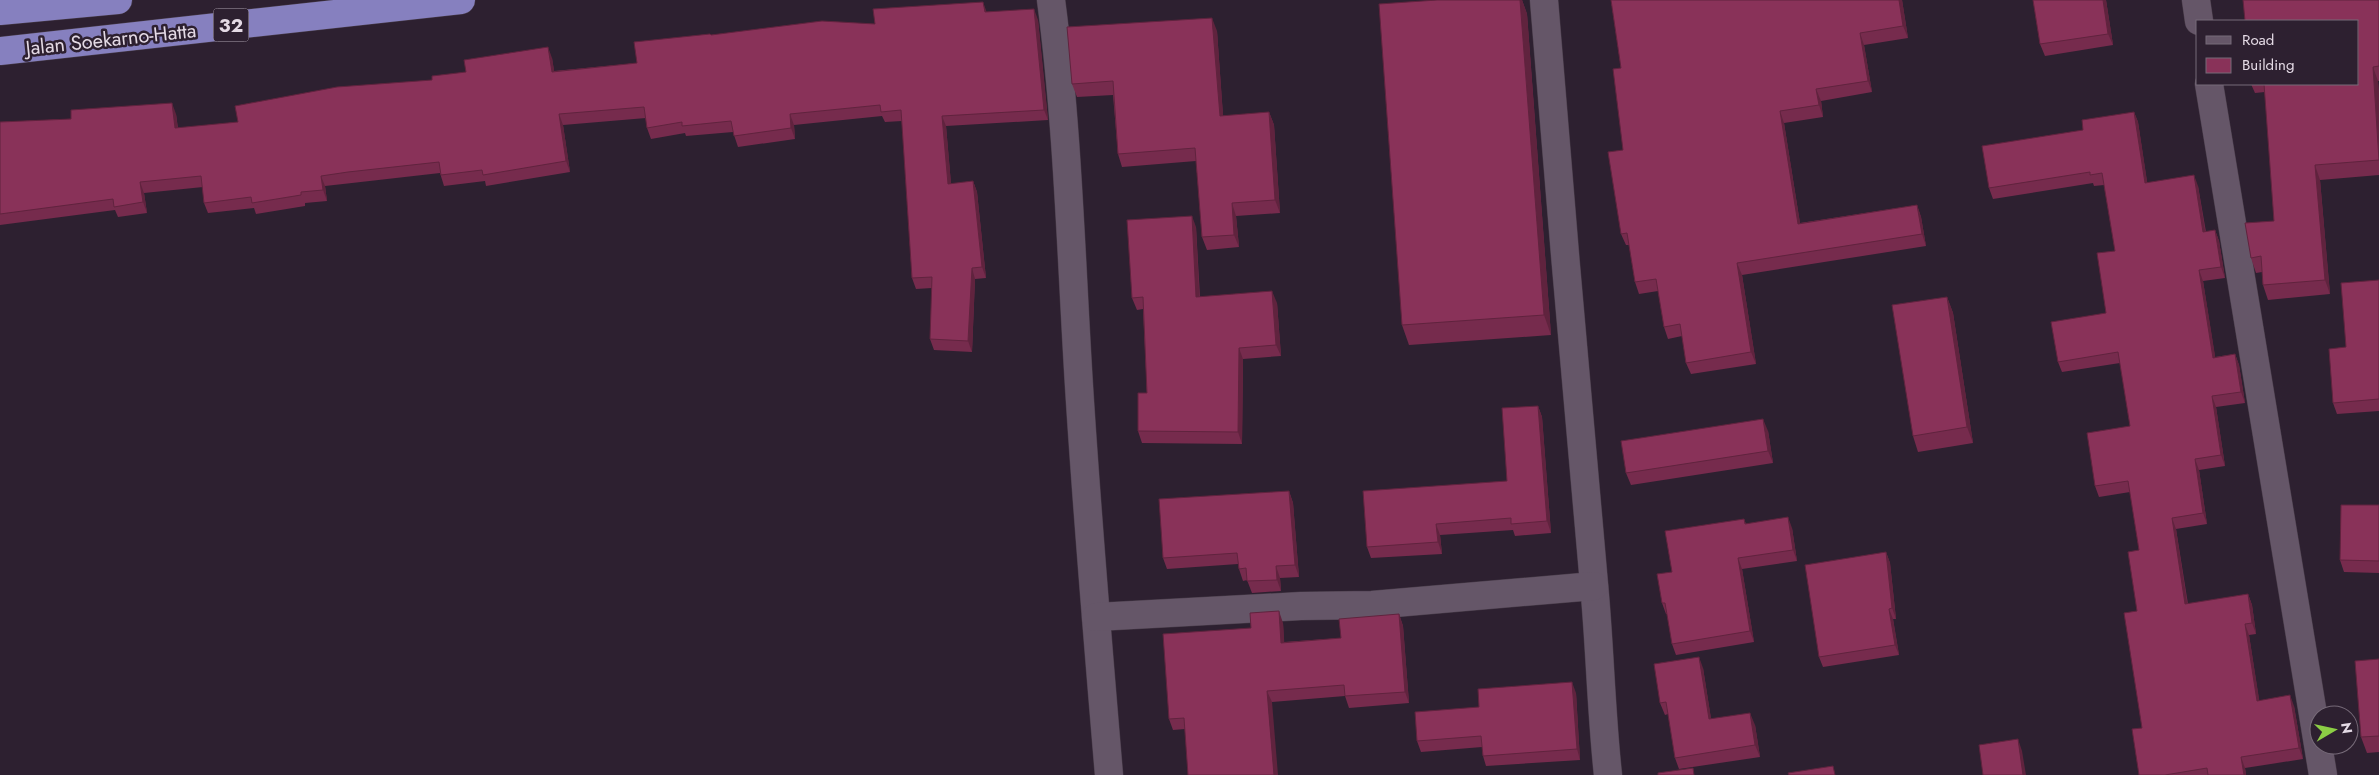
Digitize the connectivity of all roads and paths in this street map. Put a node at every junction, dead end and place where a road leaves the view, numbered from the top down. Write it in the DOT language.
graph roads {
  1 [pos="118,0"];
  2 [pos="461,0"];
  3 [pos="1051,0"];
  4 [pos="1544,0"];
  5 [pos="2196,0"];
  6 [pos="0,11"];
  7 [pos="2199,20"];
  8 [pos="0,51"];
  9 [pos="2209,85"];
  10 [pos="1594,586"];
  11 [pos="1096,617"];
  12 [pos="1110,775"];
  13 [pos="1608,775"];
  14 [pos="2322,775"];
  1 -- 6 [label="highway, Jalan Soekarno-Hatta"];
  2 -- 8 [label="highway, Jalan Soekarno-Hatta / 32"];
  3 -- 11 [label="street"];
  4 -- 10 [label="street"];
  5 -- 7 [label="street"];
  9 -- 14 [label="street"];
  10 -- 11 [label="street"];
  10 -- 13 [label="street"];
  11 -- 12 [label="street"];
}
